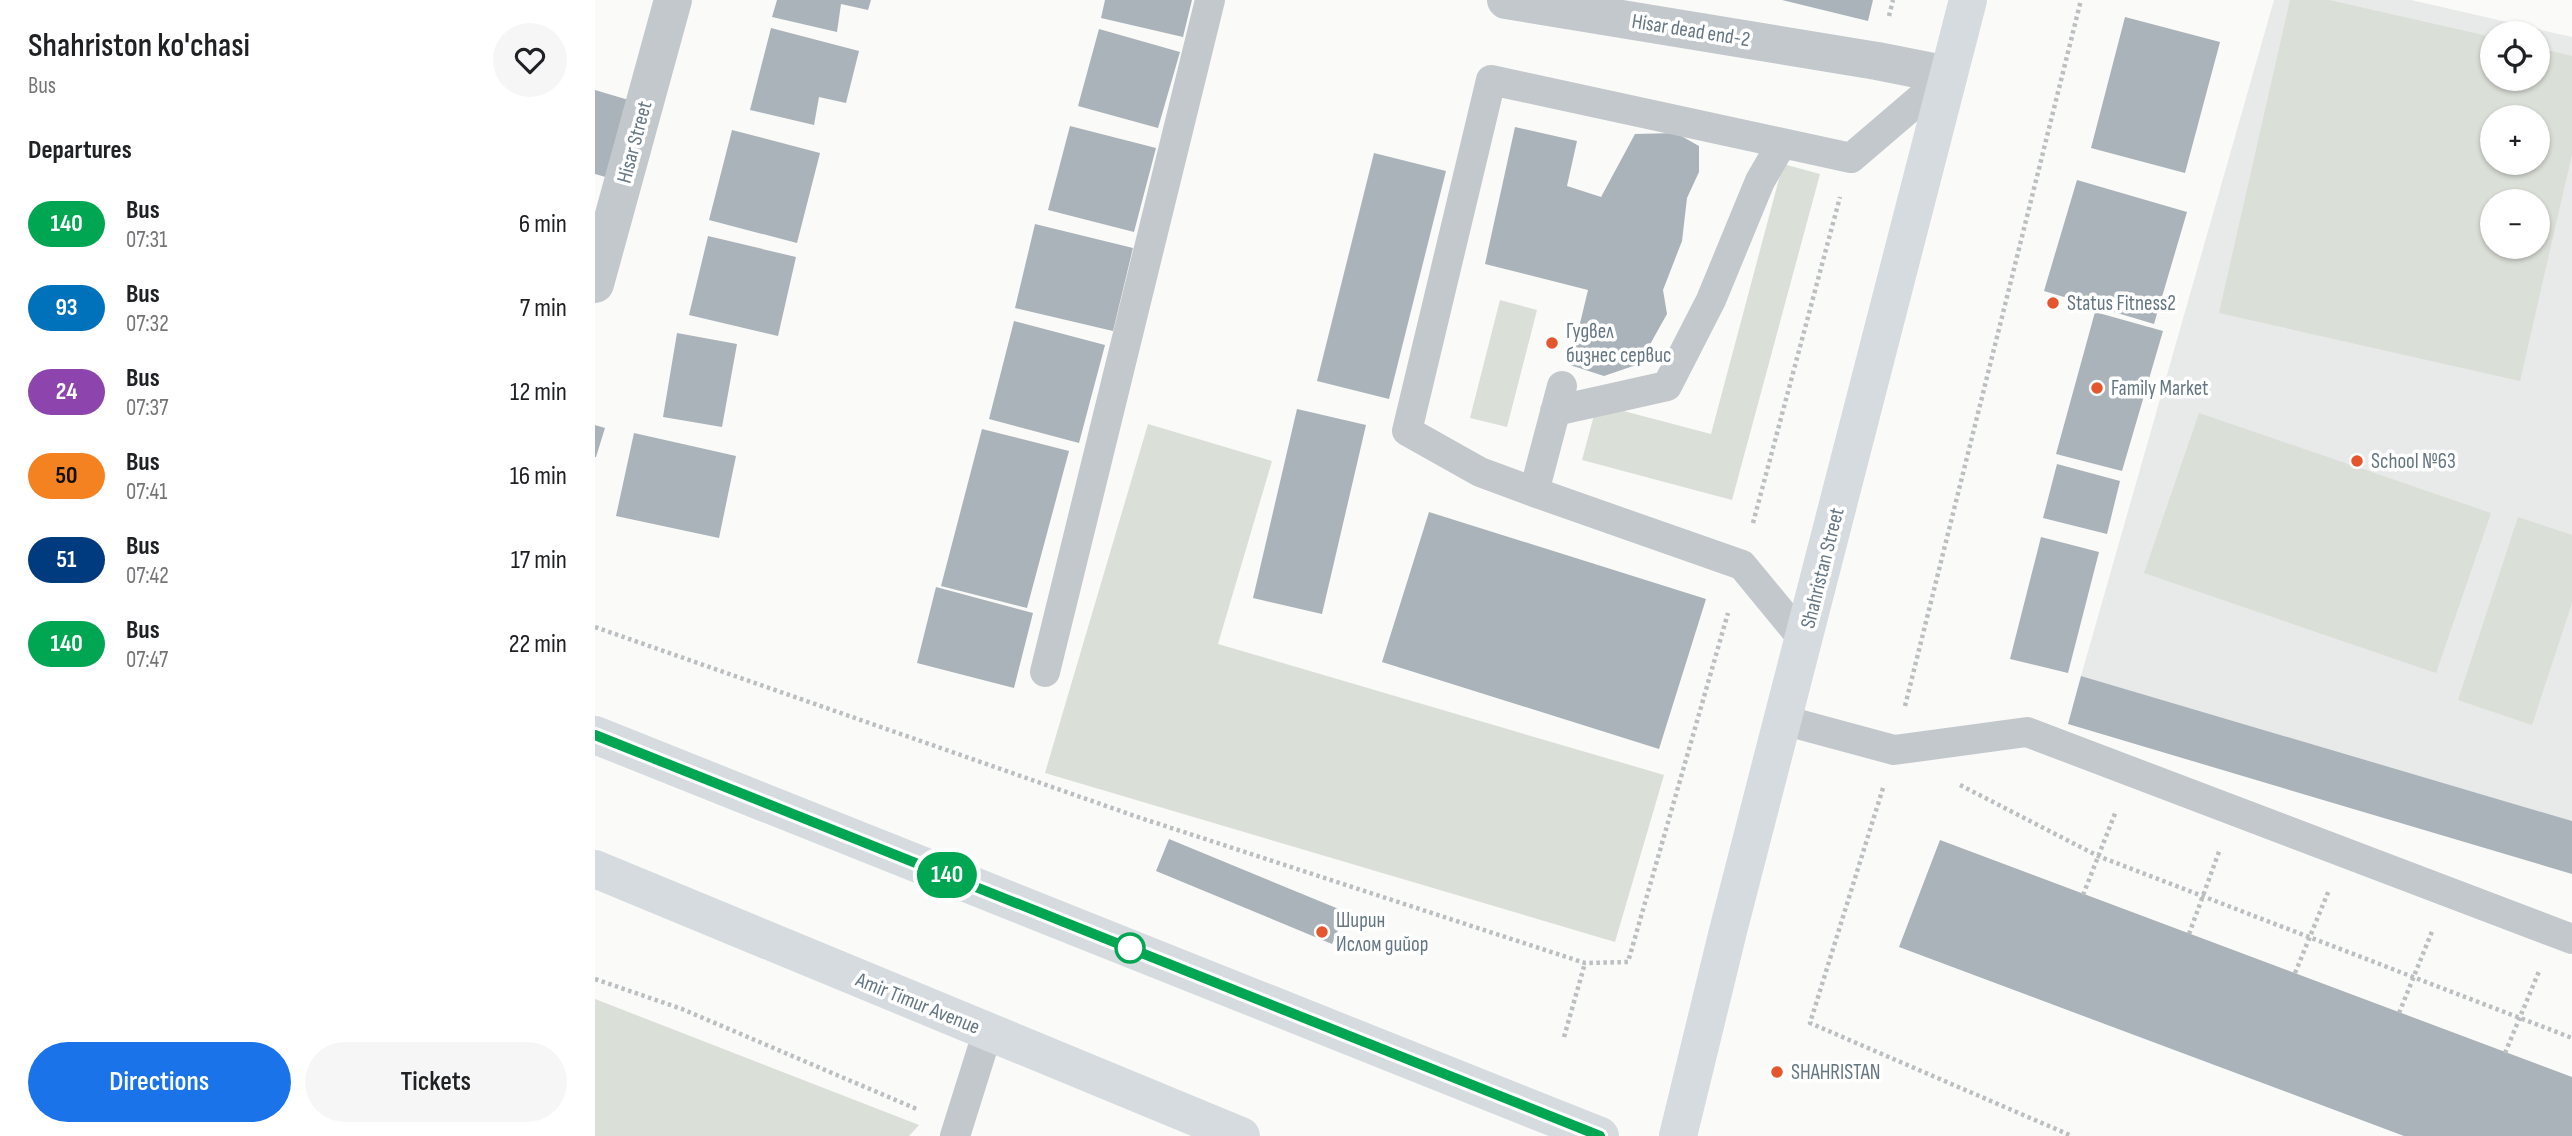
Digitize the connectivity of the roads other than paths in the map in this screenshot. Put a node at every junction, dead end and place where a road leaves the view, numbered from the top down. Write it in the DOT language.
graph roads {
  1 [pos="673,0"];
  2 [pos="1210,0"];
  3 [pos="1506,0"];
  4 [pos="1968,0"];
  5 [pos="1948,75"];
  6 [pos="1782,143"];
  7 [pos="595,284"];
  8 [pos="1534,492"];
  9 [pos="1803,639"];
  10 [pos="1045,672"];
  11 [pos="1783,720"];
  12 [pos="595,735"];
  13 [pos="595,869"];
  14 [pos="2564,935"];
  15 [pos="988,1031"];
  16 [pos="956,1131"];
  17 [pos="1241,1136"];
  18 [pos="1600,1136"];
  19 [pos="1678,1136"];
  1 -- 7 [label="street, Hisar Street"];
  2 -- 10 [label="lane"];
  3 -- 5 [label="street, Hisar dead end-2"];
  4 -- 5 [label="main road, Shahristan Street"];
  5 -- 6 [label="lane"];
  5 -- 9 [label="main road, Shahristan Street"];
  6 -- 8 [label="lane"];
  6 -- 8 [label="lane"];
  8 -- 9 [label="lane"];
  9 -- 11 [label="main road, Shahristan Street"];
  11 -- 14 [label="lane"];
  11 -- 19 [label="main road, Shahristan Street"];
  12 -- 18 [label="main road"];
  13 -- 15 [label="main road, Amir Timur Avenue"];
  15 -- 16 [label="lane"];
  15 -- 17 [label="main road, Amir Timur Avenue"];
}
